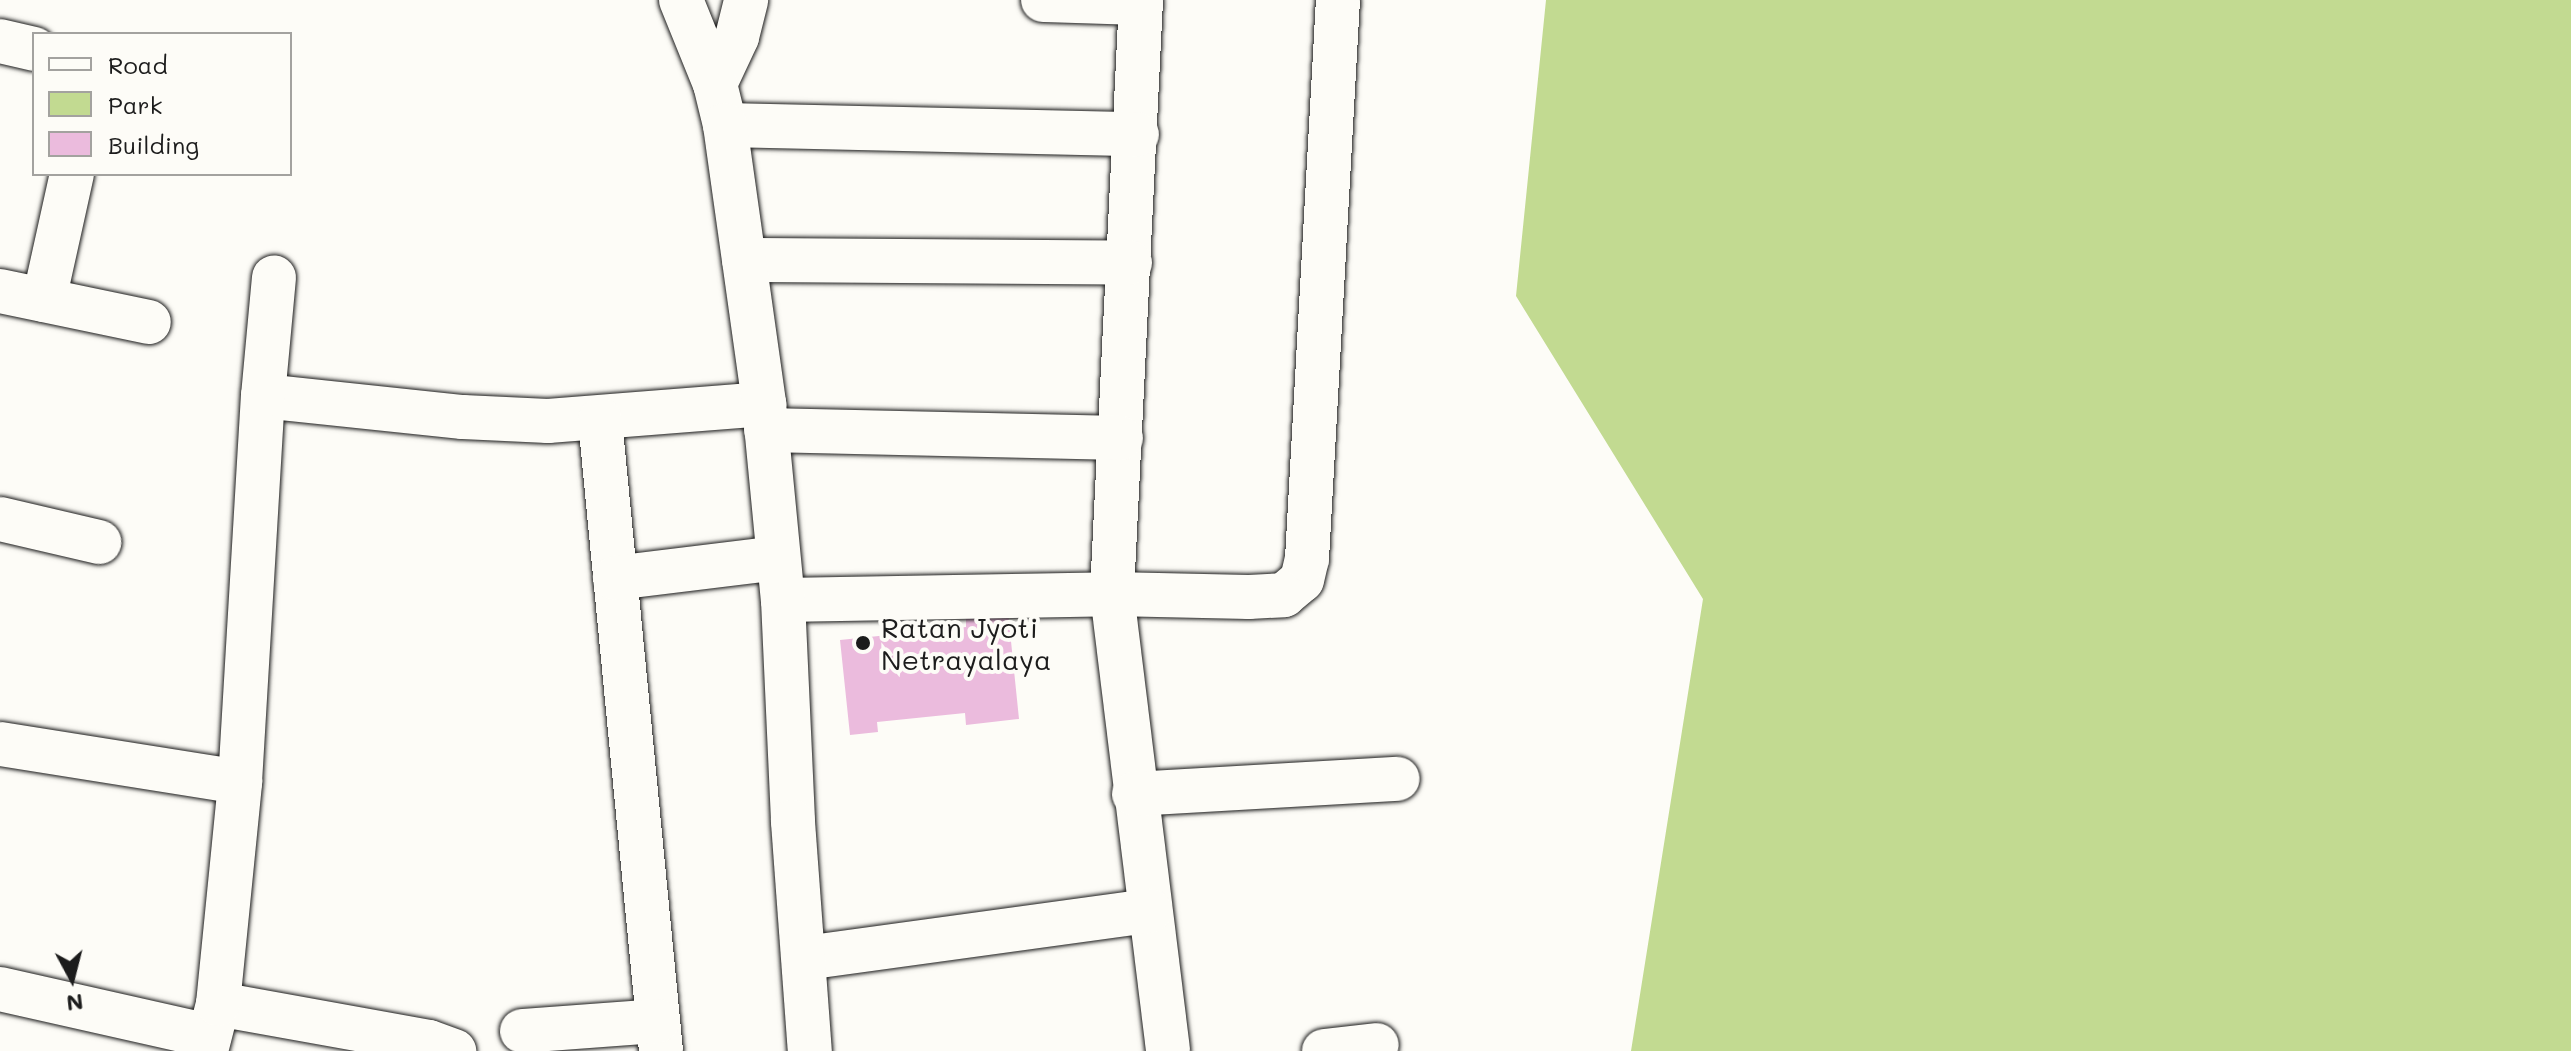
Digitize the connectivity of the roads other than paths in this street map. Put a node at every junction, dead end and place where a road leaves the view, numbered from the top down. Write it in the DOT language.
graph roads {
  1 [pos="681,0"];
  2 [pos="746,0"];
  3 [pos="1043,0"];
  4 [pos="1338,0"];
  5 [pos="1141,1"];
  6 [pos="0,41"];
  7 [pos="32,49"];
  8 [pos="720,105"];
  9 [pos="1137,134"];
  10 [pos="72,176"];
  11 [pos="744,260"];
  12 [pos="1130,263"];
  13 [pos="274,278"];
  14 [pos="0,291"];
  15 [pos="44,300"];
  16 [pos="149,322"];
  17 [pos="263,396"];
  18 [pos="765,417"];
  19 [pos="600,420"];
  20 [pos="1121,438"];
  21 [pos="0,519"];
  22 [pos="99,542"];
  23 [pos="615,578"];
  24 [pos="780,579"];
  25 [pos="1112,594"];
  26 [pos="0,744"];
  27 [pos="1398,779"];
  28 [pos="240,782"];
  29 [pos="1134,794"];
  30 [pos="1150,911"];
  31 [pos="805,958"];
  32 [pos="0,989"];
  33 [pos="211,1030"];
  34 [pos="522,1031"];
  35 [pos="659,1036"];
  36 [pos="1377,1045"];
  37 [pos="454,1051"];
  38 [pos="810,1051"];
  39 [pos="1168,1051"];
  40 [pos="1324,1051"];
  1 -- 8 [label="street"];
  2 -- 8 [label="street"];
  3 -- 5 [label="street"];
  4 -- 25 [label="street"];
  5 -- 9 [label="street"];
  6 -- 7 [label="street"];
  8 -- 9 [label="street"];
  8 -- 11 [label="street"];
  9 -- 12 [label="street"];
  10 -- 15 [label="street"];
  11 -- 12 [label="street"];
  11 -- 18 [label="street"];
  12 -- 20 [label="street"];
  13 -- 17 [label="street"];
  14 -- 15 [label="street"];
  15 -- 16 [label="street"];
  17 -- 19 [label="street"];
  17 -- 28 [label="street"];
  18 -- 19 [label="street"];
  18 -- 20 [label="street"];
  18 -- 24 [label="street"];
  19 -- 23 [label="street"];
  20 -- 25 [label="street"];
  21 -- 22 [label="street"];
  23 -- 24 [label="street"];
  23 -- 35 [label="street"];
  24 -- 25 [label="street"];
  24 -- 31 [label="street"];
  25 -- 29 [label="street"];
  26 -- 28 [label="street"];
  27 -- 29 [label="street"];
  28 -- 33 [label="street"];
  29 -- 30 [label="street"];
  30 -- 31 [label="street"];
  30 -- 39 [label="street"];
  31 -- 38 [label="street"];
  32 -- 33 [label="street"];
  33 -- 37 [label="street"];
  34 -- 35 [label="street"];
  36 -- 40 [label="street"];
}
